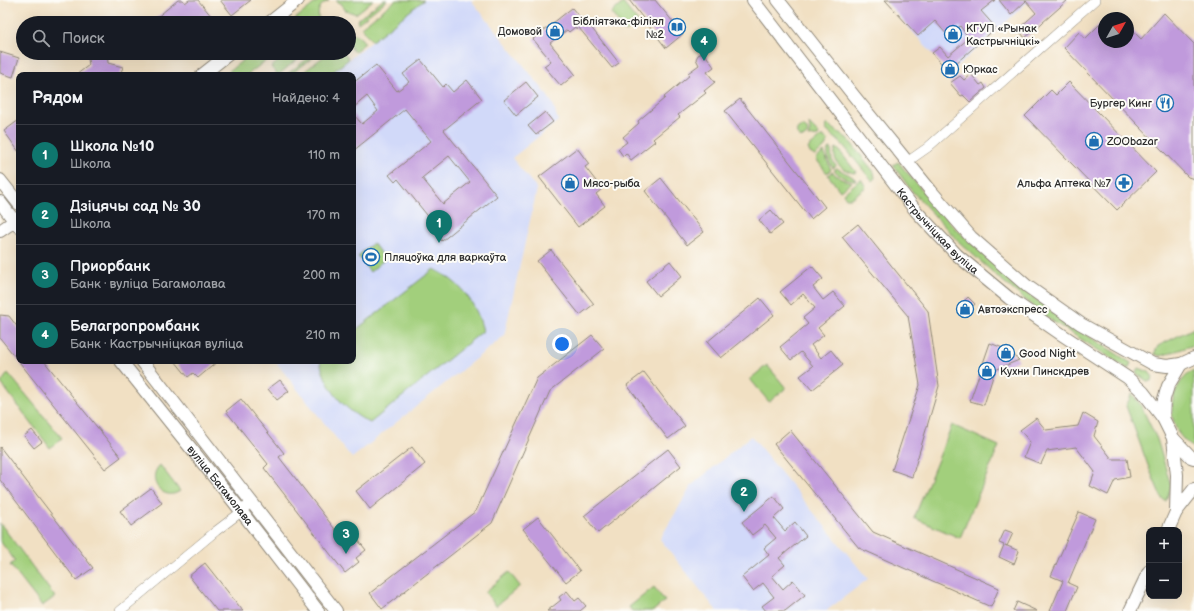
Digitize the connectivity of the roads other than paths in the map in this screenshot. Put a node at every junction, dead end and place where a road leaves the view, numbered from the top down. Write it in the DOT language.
graph roads {
  1 [pos="298,0"];
  2 [pos="753,0"];
  3 [pos="778,0"];
  4 [pos="1095,0"];
  5 [pos="278,16"];
  6 [pos="221,60"];
  7 [pos="206,72"];
  8 [pos="907,162"];
  9 [pos="0,180"];
  10 [pos="16,200"];
  11 [pos="0,202"];
  12 [pos="16,220"];
  13 [pos="16,223"];
  14 [pos="0,231"];
  15 [pos="1194,358"];
  16 [pos="123,364"];
  17 [pos="144,364"];
  18 [pos="1180,364"];
  19 [pos="1163,418"];
  20 [pos="1172,438"];
  21 [pos="1194,458"];
  22 [pos="1194,489"];
  23 [pos="251,502"];
  24 [pos="241,512"];
  25 [pos="1176,512"];
  26 [pos="1169,527"];
  27 [pos="1146,577"];
  28 [pos="120,611"];
  29 [pos="318,611"];
  30 [pos="336,611"];
  31 [pos="1130,611"];
  1 -- 5 [label="main road"];
  2 -- 19 [label="main road, Кастрычніцкая вуліца"];
  3 -- 8 [label="main road, Кастрычніцкая вуліца"];
  4 -- 8 [label="street"];
  6 -- 7 [label="main road"];
  8 -- 18 [label="main road, Кастрычніцкая вуліца"];
  9 -- 10 [label="main road"];
  11 -- 12 [label="main road"];
  13 -- 14 [label="main road"];
  15 -- 18 [label="main road"];
  16 -- 24 [label="main road, вуліца Багамолава"];
  17 -- 23 [label="main road, вуліца Багамолава"];
  18 -- 19 [label="main road"];
  19 -- 20 [label="main road"];
  20 -- 21 [label="main road"];
  20 -- 25 [label="main road"];
  22 -- 25 [label="main road"];
  23 -- 24 [label="street"];
  23 -- 30 [label="main road, вуліца Багамолава"];
  24 -- 28 [label="street"];
  24 -- 29 [label="main road, вуліца Багамолава"];
  25 -- 26 [label="main road"];
  27 -- 31 [label="main road"];
}
